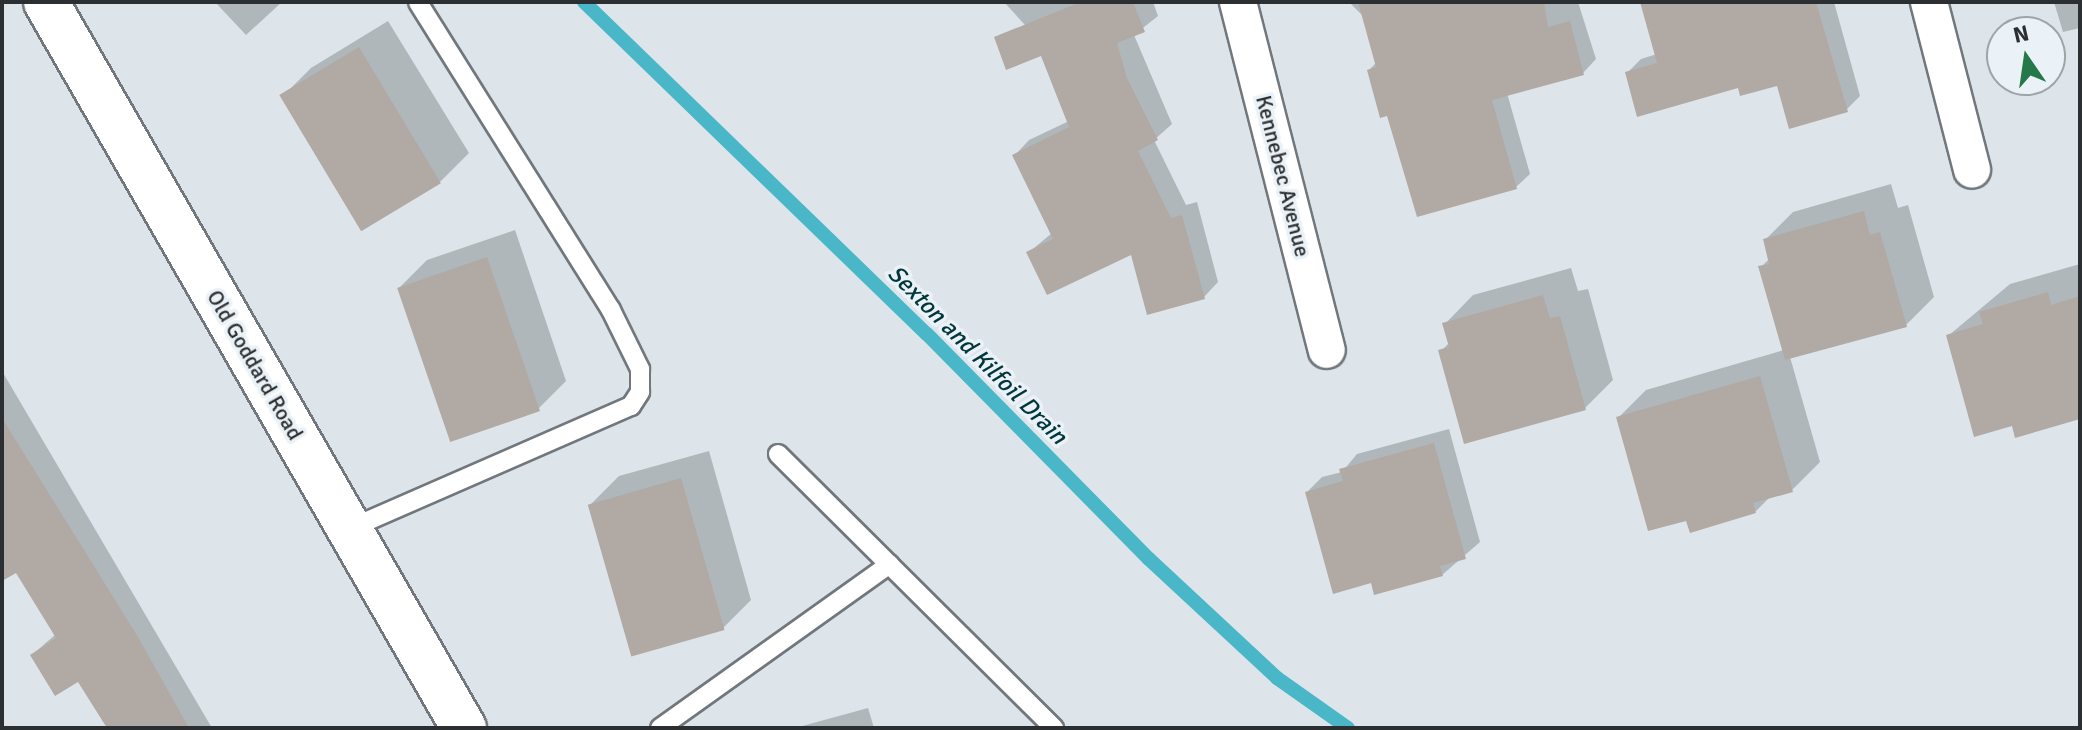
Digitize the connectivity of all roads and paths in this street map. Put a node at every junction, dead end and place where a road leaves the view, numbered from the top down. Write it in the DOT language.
graph roads {
  1 [pos="46,2"];
  2 [pos="418,2"];
  3 [pos="1238,2"];
  4 [pos="1929,2"];
  5 [pos="1972,170"];
  6 [pos="1327,350"];
  7 [pos="778,454"];
  8 [pos="349,529"];
  9 [pos="890,564"];
  10 [pos="464,728"];
  11 [pos="660,728"];
  12 [pos="1054,728"];
  1 -- 8 [label="street, Old Goddard Road"];
  2 -- 8 [label="lane"];
  3 -- 6 [label="street, Kennebec Avenue"];
  4 -- 5 [label="street"];
  7 -- 9 [label="lane"];
  8 -- 10 [label="street, Old Goddard Road"];
  9 -- 11 [label="lane"];
  9 -- 12 [label="lane"];
}
